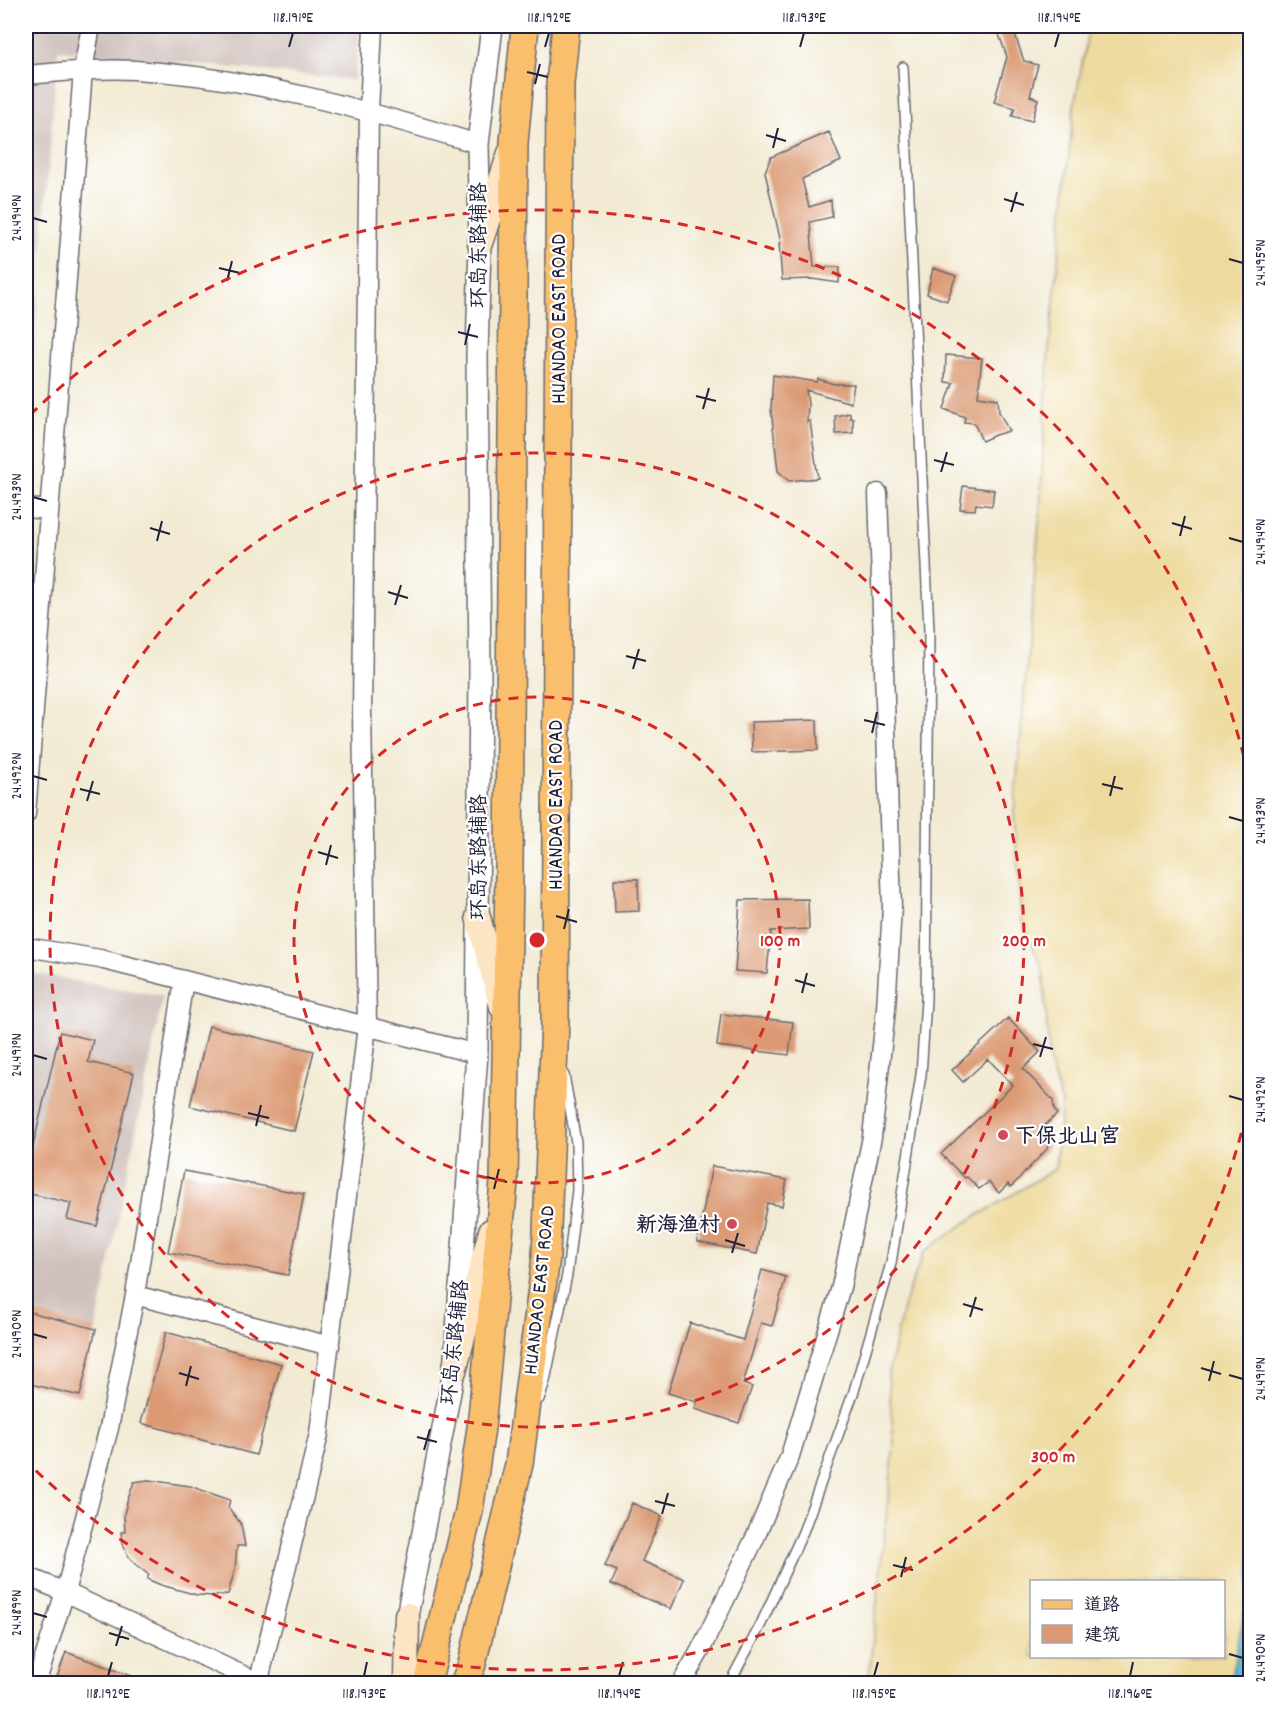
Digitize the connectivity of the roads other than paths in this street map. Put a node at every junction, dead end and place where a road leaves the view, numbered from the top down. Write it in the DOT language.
graph roads {
  1 [pos="91,26"];
  2 [pos="373,26"];
  3 [pos="492,26"];
  4 [pos="525,26"];
  5 [pos="566,26"];
  6 [pos="903,67"];
  7 [pos="82,70"];
  8 [pos="26,75"];
  9 [pos="369,111"];
  10 [pos="514,142"];
  11 [pos="478,144"];
  12 [pos="480,243"];
  13 [pos="878,493"];
  14 [pos="26,508"];
  15 [pos="49,510"];
  16 [pos="29,716"];
  17 [pos="26,814"];
  18 [pos="478,917"];
  19 [pos="26,947"];
  20 [pos="184,980"];
  21 [pos="367,1026"];
  22 [pos="507,1026"];
  23 [pos="477,1054"];
  24 [pos="504,1182"];
  25 [pos="135,1295"];
  26 [pos="330,1346"];
  27 [pos="454,1371"];
  28 [pos="26,1576"];
  29 [pos="65,1592"];
  30 [pos="407,1615"];
  31 [pos="36,1683"];
  32 [pos="258,1683"];
  33 [pos="262,1683"];
  34 [pos="394,1683"];
  35 [pos="406,1683"];
  36 [pos="427,1683"];
  37 [pos="465,1683"];
  38 [pos="681,1683"];
  39 [pos="729,1683"];
  1 -- 7 [label="street"];
  2 -- 9 [label="street"];
  3 -- 11 [label="street, 环岛东路辅路"];
  4 -- 10 [label="main road, HUANDAO EAST ROAD"];
  5 -- 37 [label="main road, HUANDAO EAST ROAD"];
  6 -- 39 [label="lane"];
  7 -- 8 [label="street"];
  7 -- 9 [label="street"];
  7 -- 15 [label="street"];
  9 -- 11 [label="street"];
  9 -- 21 [label="street"];
  10 -- 12 [label="main road"];
  10 -- 22 [label="main road, HUANDAO EAST ROAD"];
  11 -- 12 [label="street, 环岛东路辅路"];
  12 -- 18 [label="street, 环岛东路辅路"];
  13 -- 38 [label="street"];
  14 -- 15 [label="street"];
  15 -- 16 [label="street"];
  16 -- 17 [label="street"];
  18 -- 22 [label="main road"];
  18 -- 23 [label="street, 环岛东路辅路"];
  19 -- 20 [label="street"];
  20 -- 21 [label="street"];
  20 -- 25 [label="street"];
  21 -- 23 [label="street"];
  21 -- 26 [label="street"];
  22 -- 24 [label="main road, HUANDAO EAST ROAD"];
  23 -- 27 [label="street, 环岛东路辅路"];
  24 -- 27 [label="main road"];
  24 -- 36 [label="main road, HUANDAO EAST ROAD"];
  25 -- 26 [label="street"];
  25 -- 29 [label="street"];
  26 -- 32 [label="street"];
  27 -- 30 [label="street, 环岛东路辅路"];
  28 -- 29 [label="street"];
  29 -- 31 [label="street"];
  29 -- 33 [label="street"];
  30 -- 34 [label="street, 环岛东路辅路"];
  30 -- 35 [label="main road"];
}
